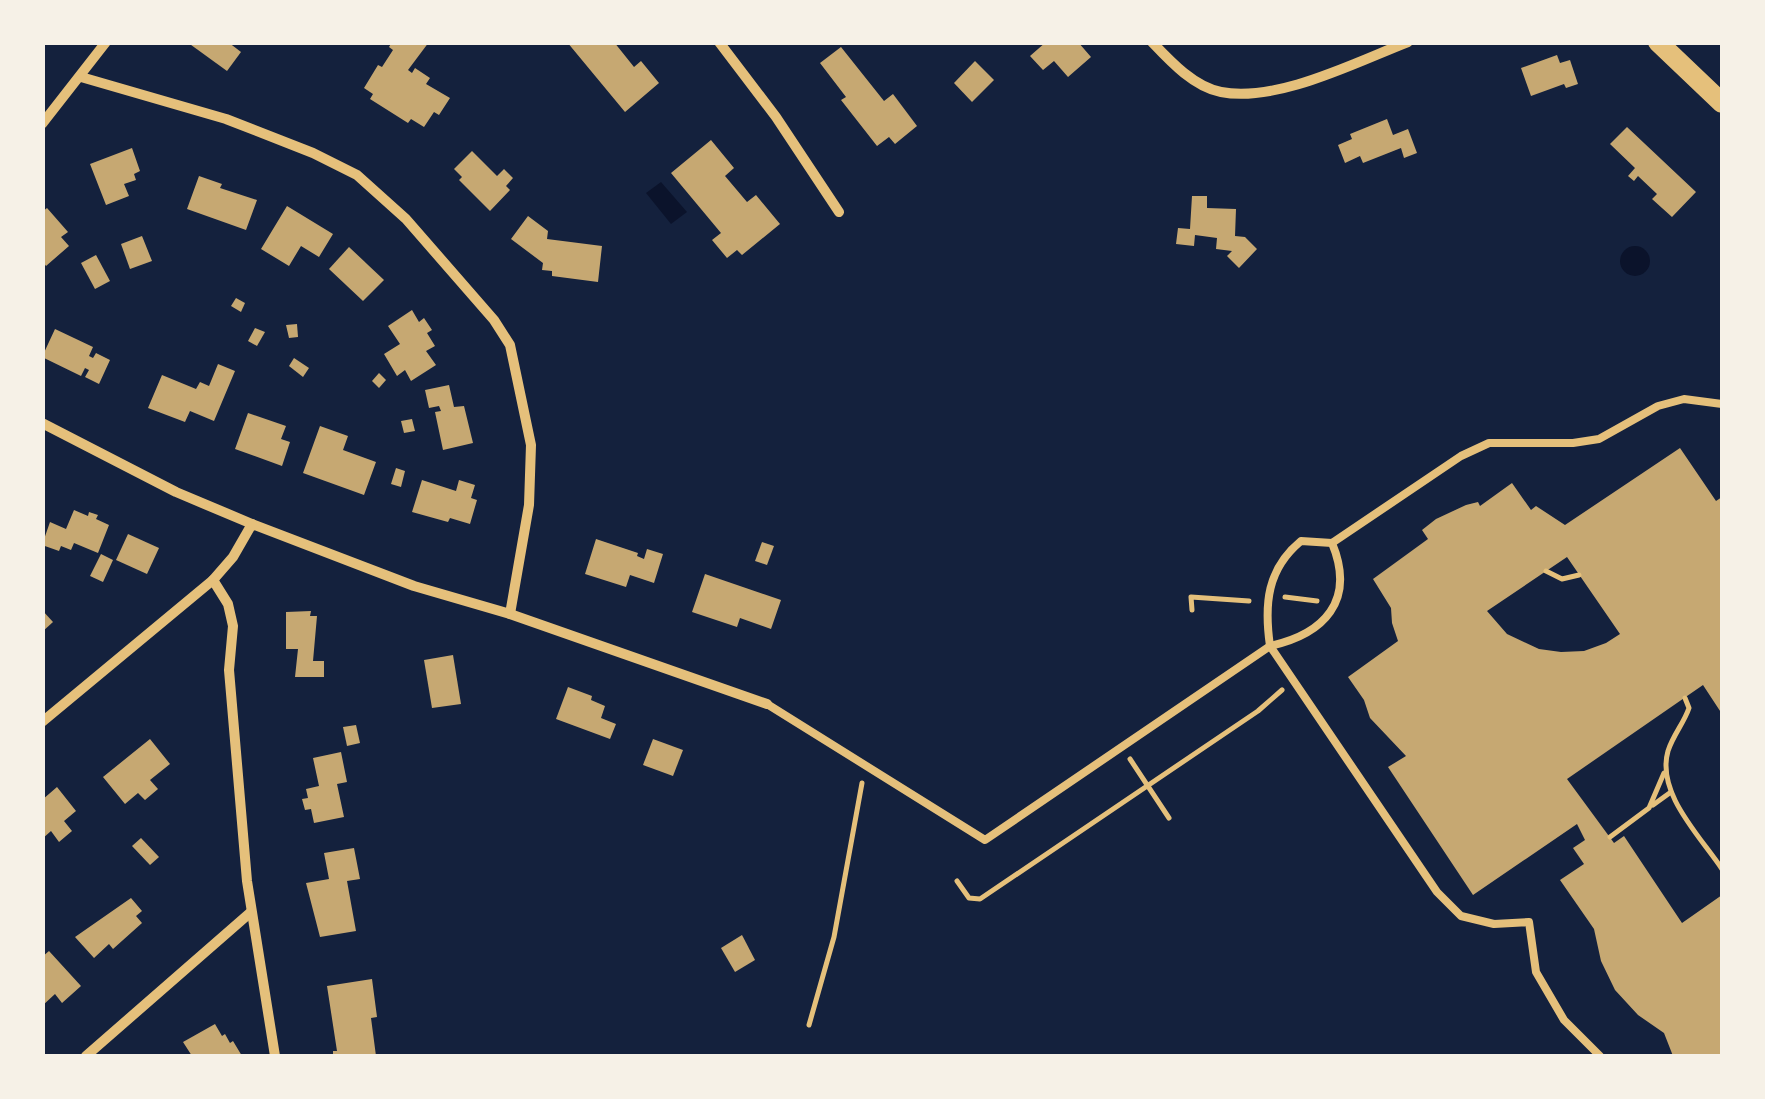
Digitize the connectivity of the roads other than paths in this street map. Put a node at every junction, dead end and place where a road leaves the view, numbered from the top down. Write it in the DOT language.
graph roads {
  1 [pos="106,42"];
  2 [pos="719,42"];
  3 [pos="1152,42"];
  4 [pos="1408,42"];
  5 [pos="1658,42"];
  6 [pos="81,77"];
  7 [pos="1722,103"];
  8 [pos="42,124"];
  9 [pos="839,212"];
  10 [pos="1722,404"];
  11 [pos="42,423"];
  12 [pos="252,524"];
  13 [pos="1332,543"];
  14 [pos="213,580"];
  15 [pos="510,614"];
  16 [pos="1270,646"];
  17 [pos="767,704"];
  18 [pos="42,722"];
  19 [pos="251,912"];
  20 [pos="86,1056"];
  21 [pos="275,1056"];
  22 [pos="1600,1056"];
  1 -- 6 [label="street"];
  2 -- 9 [label="street"];
  3 -- 4 [label="street"];
  5 -- 7 [label="main road"];
  6 -- 8 [label="street"];
  6 -- 15 [label="street"];
  10 -- 13 [label="lane"];
  11 -- 12 [label="street"];
  12 -- 14 [label="street"];
  12 -- 15 [label="street"];
  13 -- 16 [label="lane"];
  13 -- 16 [label="lane"];
  14 -- 18 [label="street"];
  14 -- 19 [label="street"];
  15 -- 17 [label="street"];
  16 -- 17 [label="lane"];
  16 -- 22 [label="lane"];
  19 -- 20 [label="street"];
  19 -- 21 [label="street"];
}
